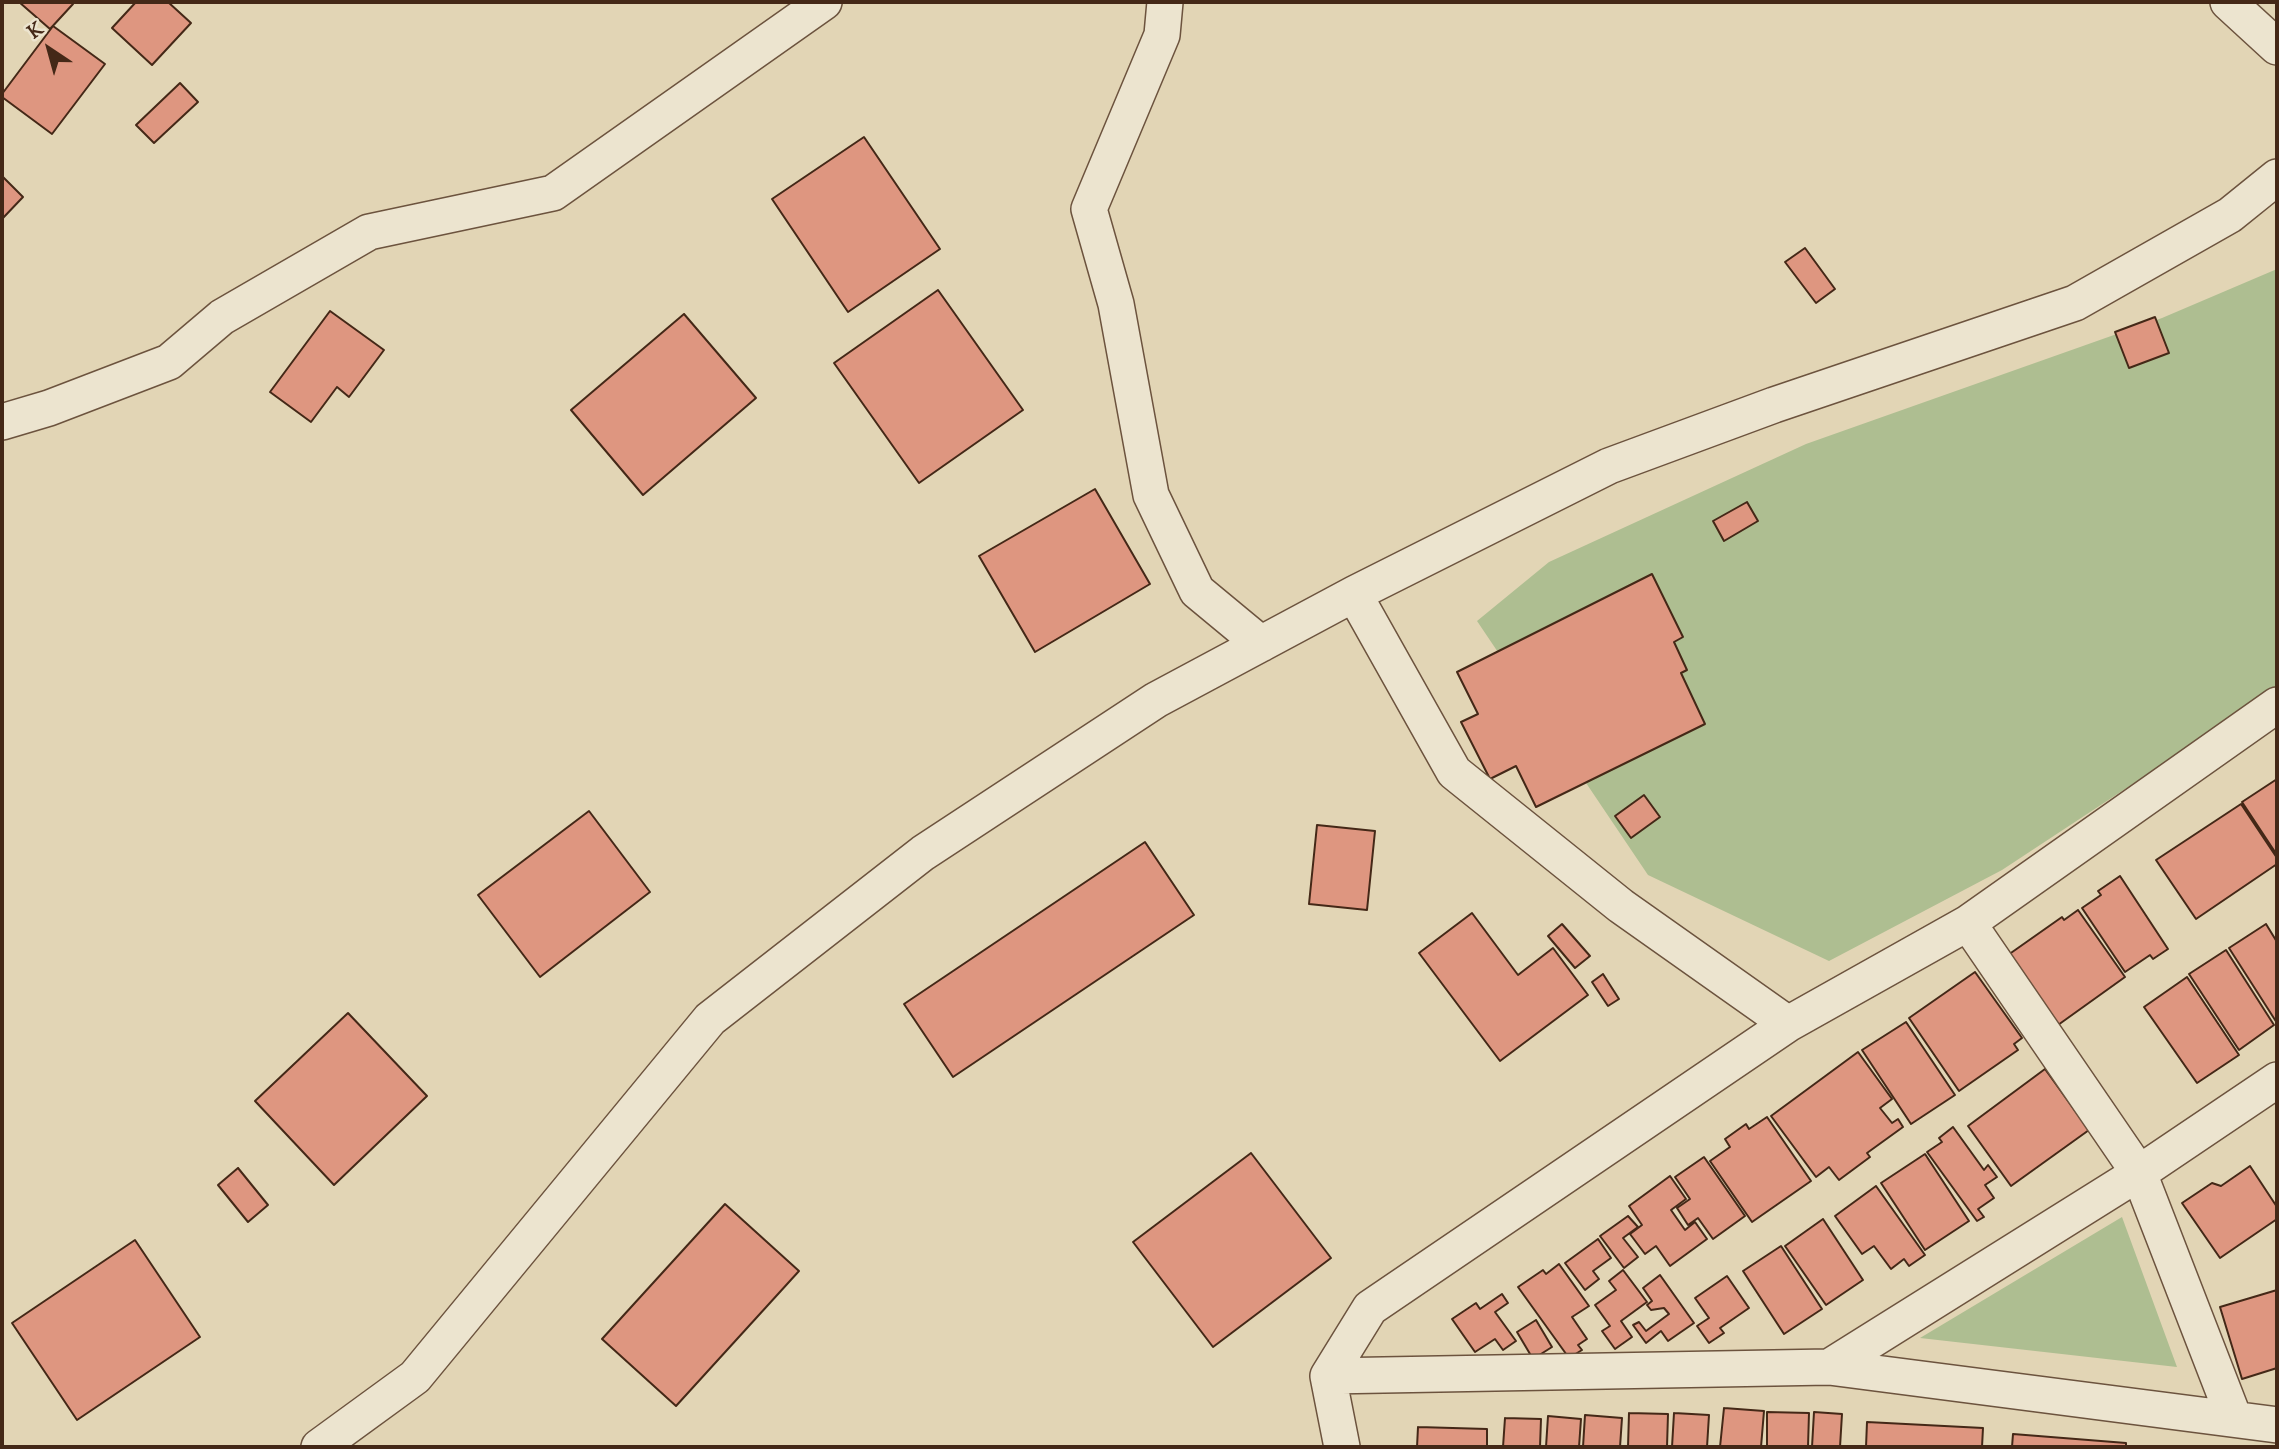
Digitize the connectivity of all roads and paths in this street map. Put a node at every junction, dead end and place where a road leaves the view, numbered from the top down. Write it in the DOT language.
graph roads {
  1 [pos="824,2"];
  2 [pos="1165,2"];
  3 [pos="2228,2"];
  4 [pos="2277,47"];
  5 [pos="2277,177"];
  6 [pos="2,422"];
  7 [pos="1354,594"];
  8 [pos="1261,644"];
  9 [pos="2277,705"];
  10 [pos="1968,923"];
  11 [pos="1788,1024"];
  12 [pos="2277,1080"];
  13 [pos="2139,1173"];
  14 [pos="1829,1367"];
  15 [pos="1328,1376"];
  16 [pos="2234,1418"];
  17 [pos="2270,1432"];
  18 [pos="319,1447"];
  19 [pos="1342,1447"];
  1 -- 6 [label="street"];
  2 -- 8 [label="street"];
  3 -- 4 [label="street"];
  5 -- 7 [label="street"];
  7 -- 8 [label="street"];
  7 -- 11 [label="street"];
  8 -- 18 [label="street"];
  9 -- 10 [label="street"];
  10 -- 11 [label="street"];
  10 -- 13 [label="street"];
  11 -- 15 [label="street"];
  12 -- 13 [label="street"];
  13 -- 14 [label="street"];
  13 -- 16 [label="street"];
  14 -- 15 [label="street"];
  14 -- 16 [label="street"];
  15 -- 19 [label="street"];
  16 -- 17 [label="street"];
}
